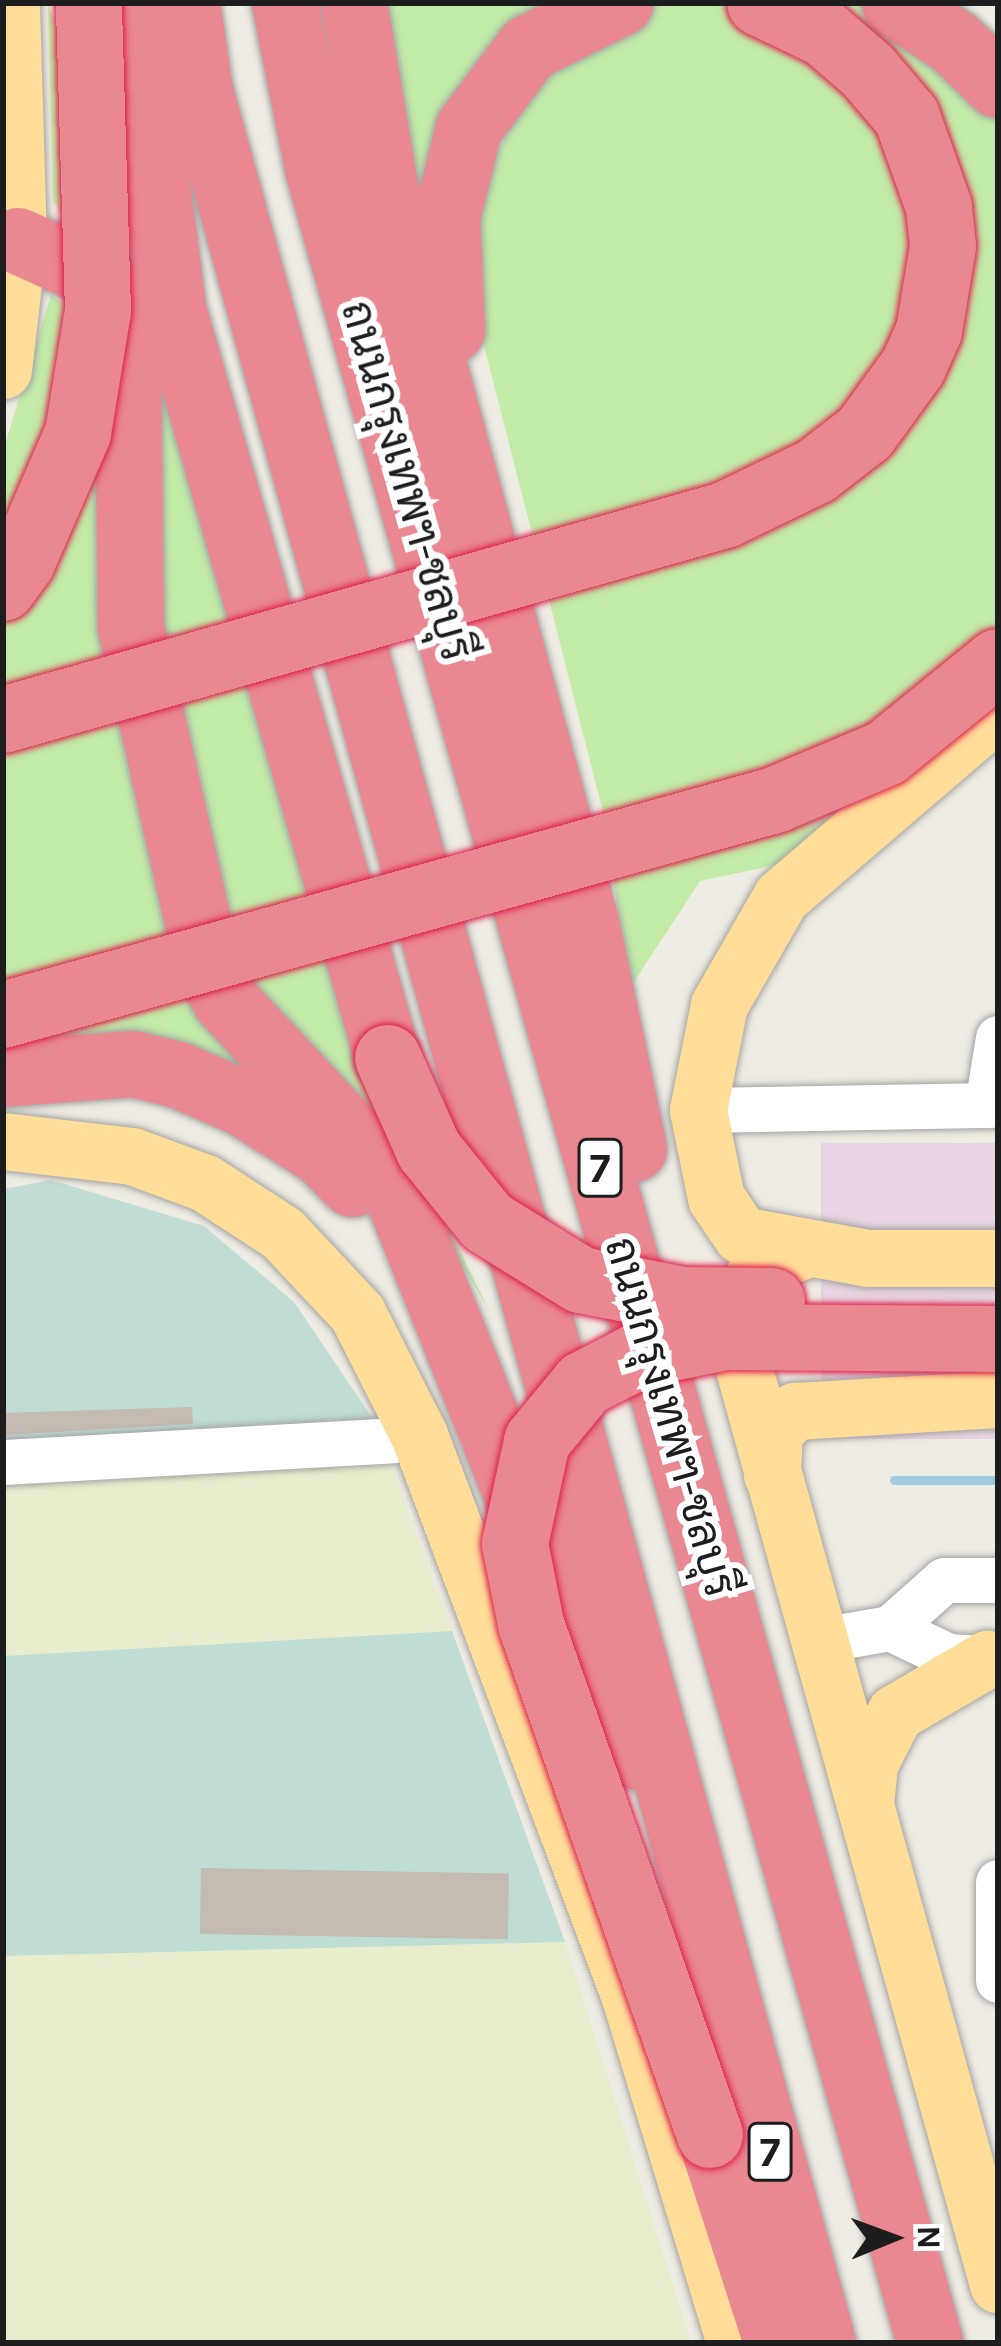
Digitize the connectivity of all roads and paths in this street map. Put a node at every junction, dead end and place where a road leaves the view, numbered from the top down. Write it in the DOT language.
graph roads {
  1 [pos="11,3"];
  2 [pos="76,3"];
  3 [pos="89,3"];
  4 [pos="134,3"];
  5 [pos="187,3"];
  6 [pos="285,3"];
  7 [pos="354,3"];
  8 [pos="620,3"];
  9 [pos="760,3"];
  10 [pos="895,3"];
  11 [pos="998,85"];
  12 [pos="18,241"];
  13 [pos="173,309"];
  14 [pos="3,370"];
  15 [pos="3,588"];
  16 [pos="998,662"];
  17 [pos="998,711"];
  18 [pos="3,720"];
  19 [pos="586,923"];
  20 [pos="3,1015"];
  21 [pos="998,1038"];
  22 [pos="3,1074"];
  23 [pos="993,1105"];
  24 [pos="698,1110"];
  25 [pos="3,1141"];
  26 [pos="803,1250"];
  27 [pos="998,1258"];
  28 [pos="417,1260"];
  29 [pos="998,1303"];
  30 [pos="998,1339"];
  31 [pos="998,1399"];
  32 [pos="393,1440"];
  33 [pos="3,1462"];
  34 [pos="772,1479"];
  35 [pos="998,1580"];
  36 [pos="890,1628"];
  37 [pos="821,1640"];
  38 [pos="992,1659"];
  39 [pos="864,1817"];
  40 [pos="687,1842"];
  41 [pos="998,1882"];
  42 [pos="998,1980"];
  43 [pos="998,2284"];
  44 [pos="925,2324"];
  45 [pos="734,2343"];
  46 [pos="777,2343"];
  47 [pos="823,2343"];
  1 -- 12 [label="main road"];
  2 -- 13 [label="highway"];
  3 -- 15 [label="highway, bridge"];
  4 -- 13 [label="highway"];
  5 -- 40 [label="highway, ถนนกรุงเทพฯ-ชลบุรี / 7"];
  6 -- 44 [label="highway, ถนนกรุงเทพฯ-ชลบุรี / 7"];
  7 -- 19 [label="highway"];
  8 -- 19 [label="highway"];
  9 -- 18 [label="highway, bridge"];
  10 -- 11 [label="highway"];
  12 -- 14 [label="main road"];
  12 -- 28 [label="highway"];
  13 -- 29 [label="highway, bridge"];
  16 -- 20 [label="highway, bridge"];
  17 -- 24 [label="main road"];
  19 -- 44 [label="highway"];
  21 -- 23 [label="street"];
  22 -- 28 [label="highway"];
  23 -- 24 [label="street"];
  24 -- 26 [label="main road"];
  25 -- 45 [label="main road"];
  26 -- 27 [label="main road"];
  26 -- 34 [label="main road"];
  28 -- 40 [label="highway"];
  30 -- 46 [label="highway, bridge"];
  31 -- 34 [label="main road"];
  32 -- 33 [label="street"];
  34 -- 37 [label="main road"];
  35 -- 36 [label="street"];
  36 -- 37 [label="street"];
  36 -- 38 [label="street"];
  37 -- 39 [label="main road"];
  38 -- 39 [label="main road"];
  39 -- 43 [label="main road"];
  40 -- 47 [label="highway, ถนนกรุงเทพฯ-ชลบุรี / 7"];
  41 -- 42 [label="street"];
}
